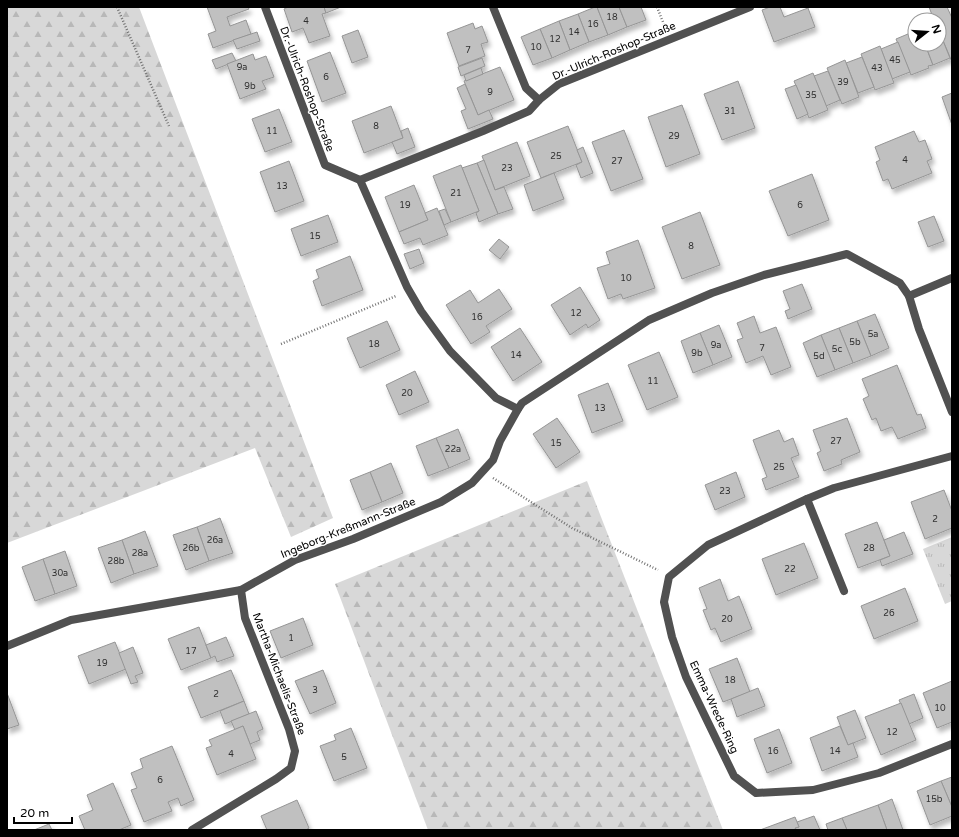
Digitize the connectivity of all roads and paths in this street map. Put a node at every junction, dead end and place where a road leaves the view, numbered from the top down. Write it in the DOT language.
graph roads {
  1 [pos="117,7"];
  2 [pos="265,7"];
  3 [pos="493,7"];
  4 [pos="657,7"];
  5 [pos="750,7"];
  6 [pos="669,39"];
  7 [pos="539,100"];
  8 [pos="169,126"];
  9 [pos="360,180"];
  10 [pos="952,278"];
  11 [pos="408,289"];
  12 [pos="909,296"];
  13 [pos="281,344"];
  14 [pos="518,409"];
  15 [pos="952,412"];
  16 [pos="952,456"];
  17 [pos="482,472"];
  18 [pos="807,499"];
  19 [pos="669,577"];
  20 [pos="241,590"];
  21 [pos="844,591"];
  22 [pos="7,646"];
  23 [pos="952,744"];
  24 [pos="192,830"];
  1 -- 8 [label="path"];
  2 -- 9 [label="street, Dr.-Ulrich-Roshop-Straße"];
  3 -- 7 [label="street"];
  4 -- 6 [label="path"];
  5 -- 6 [label="street, Dr.-Ulrich-Roshop-Straße"];
  6 -- 7 [label="street, Dr.-Ulrich-Roshop-Straße"];
  7 -- 9 [label="street, Dr.-Ulrich-Roshop-Straße"];
  9 -- 11 [label="street"];
  10 -- 12 [label="street"];
  11 -- 13 [label="path"];
  11 -- 14 [label="street"];
  12 -- 14 [label="street, Ingeborg-Kreßmann-Straße"];
  12 -- 15 [label="street"];
  14 -- 17 [label="street, Ingeborg-Kreßmann-Straße"];
  16 -- 18 [label="street"];
  17 -- 19 [label="path"];
  17 -- 20 [label="street, Ingeborg-Kreßmann-Straße"];
  18 -- 19 [label="street"];
  18 -- 21 [label="street"];
  19 -- 23 [label="street, Emma-Wrede-Ring"];
  20 -- 22 [label="street, Ingeborg-Kreßmann-Straße"];
  20 -- 24 [label="street, Martha-Michaelis-Straße"];
}
